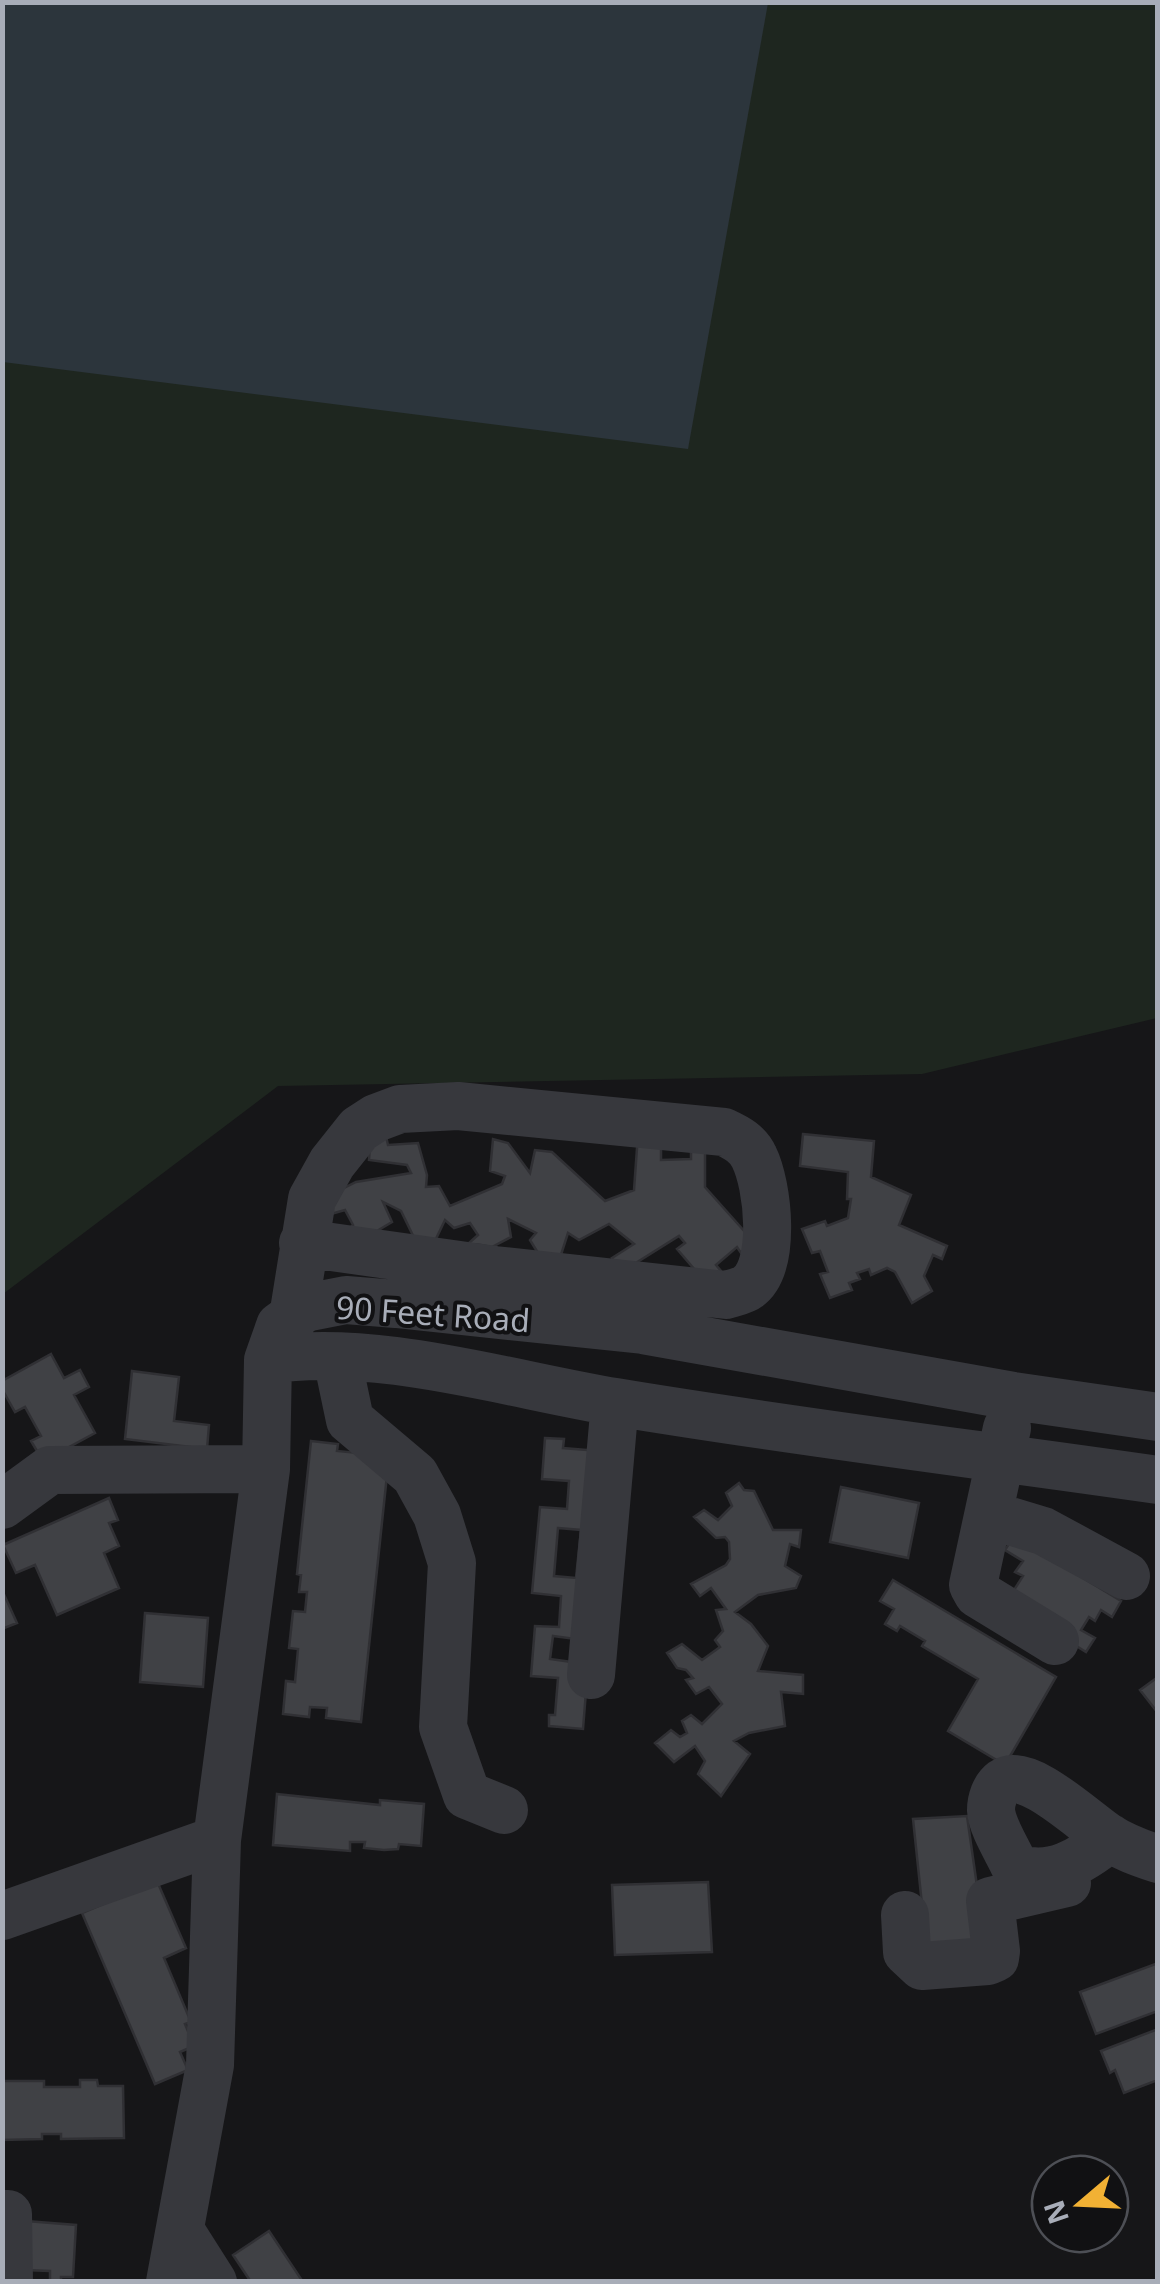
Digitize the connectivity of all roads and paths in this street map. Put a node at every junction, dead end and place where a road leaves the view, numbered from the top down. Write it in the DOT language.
graph roads {
  1 [pos="304,1243"];
  2 [pos="388,1256"];
  3 [pos="492,1292"];
  4 [pos="383,1303"];
  5 [pos="294,1317"];
  6 [pos="653,1318"];
  7 [pos="336,1358"];
  8 [pos="268,1360"];
  9 [pos="1014,1396"];
  10 [pos="636,1405"];
  11 [pos="1158,1417"];
  12 [pos="1002,1458"];
  13 [pos="266,1469"];
  14 [pos="1158,1480"];
  15 [pos="2,1504"];
  16 [pos="990,1515"];
  17 [pos="1126,1576"];
  18 [pos="1055,1641"];
  19 [pos="591,1676"];
  20 [pos="974,1791"];
  21 [pos="504,1810"];
  22 [pos="216,1840"];
  23 [pos="1147,1847"];
  24 [pos="990,1901"];
  25 [pos="905,1914"];
  26 [pos="2,1916"];
  27 [pos="2,2214"];
  28 [pos="180,2230"];
  29 [pos="9,2282"];
  30 [pos="170,2282"];
  31 [pos="213,2282"];
  1 -- 2 [label="street"];
  1 -- 5 [label="street"];
  1 -- 6 [label="street"];
  2 -- 3 [label="street"];
  2 -- 4 [label="street"];
  3 -- 4 [label="street, 90 Feet Road"];
  3 -- 6 [label="street, 90 Feet Road"];
  4 -- 5 [label="street, 90 Feet Road"];
  5 -- 8 [label="street, 90 Feet Road"];
  6 -- 9 [label="street, 90 Feet Road"];
  6 -- 10 [label="street"];
  7 -- 8 [label="street, 90 Feet Road"];
  7 -- 10 [label="street, 90 Feet Road"];
  7 -- 21 [label="street"];
  8 -- 13 [label="street"];
  9 -- 11 [label="street, 90 Feet Road"];
  9 -- 12 [label="street"];
  10 -- 12 [label="street, 90 Feet Road"];
  10 -- 19 [label="street"];
  12 -- 14 [label="street, 90 Feet Road"];
  12 -- 16 [label="street"];
  13 -- 15 [label="street"];
  13 -- 22 [label="street"];
  16 -- 17 [label="street"];
  16 -- 18 [label="street"];
  20 -- 24 [label="street"];
  22 -- 26 [label="street"];
  22 -- 28 [label="street"];
  23 -- 24 [label="street"];
  24 -- 25 [label="street"];
  27 -- 29 [label="street"];
  28 -- 30 [label="street"];
  28 -- 31 [label="street"];
}
